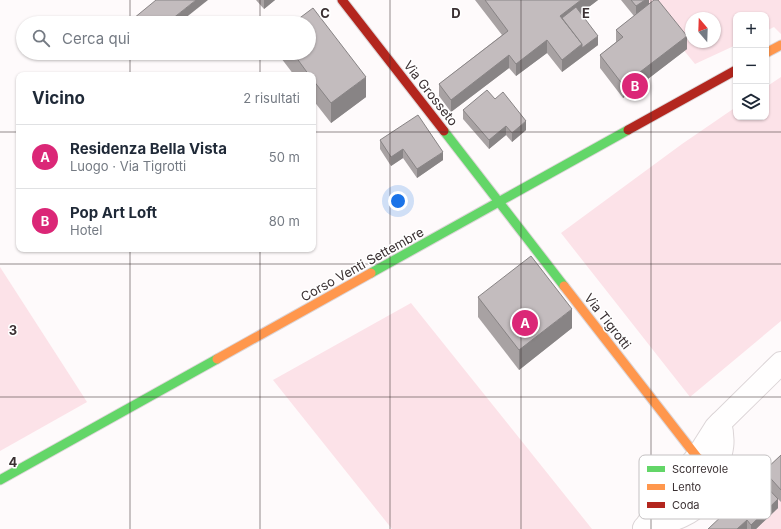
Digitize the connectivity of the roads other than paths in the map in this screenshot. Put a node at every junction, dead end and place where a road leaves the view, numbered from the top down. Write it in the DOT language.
graph roads {
  1 [pos="342,0"];
  2 [pos="781,45"];
  3 [pos="769,51"];
  4 [pos="733,72"];
  5 [pos="499,202"];
  6 [pos="781,363"];
  7 [pos="720,423"];
  8 [pos="695,455"];
  9 [pos="698,455"];
  10 [pos="720,455"];
  11 [pos="0,480"];
  12 [pos="650,519"];
  13 [pos="676,519"];
  14 [pos="644,529"];
  1 -- 5 [label="street, Via Grosseto"];
  2 -- 3 [label="street"];
  4 -- 5 [label="street, Corso Venti Settembre"];
  5 -- 8 [label="street, Via Tigrotti"];
  5 -- 11 [label="street, Corso Venti Settembre"];
  6 -- 7 [label="street"];
  7 -- 9 [label="street"];
  7 -- 10 [label="street"];
  12 -- 14 [label="street"];
  13 -- 14 [label="street"];
}
